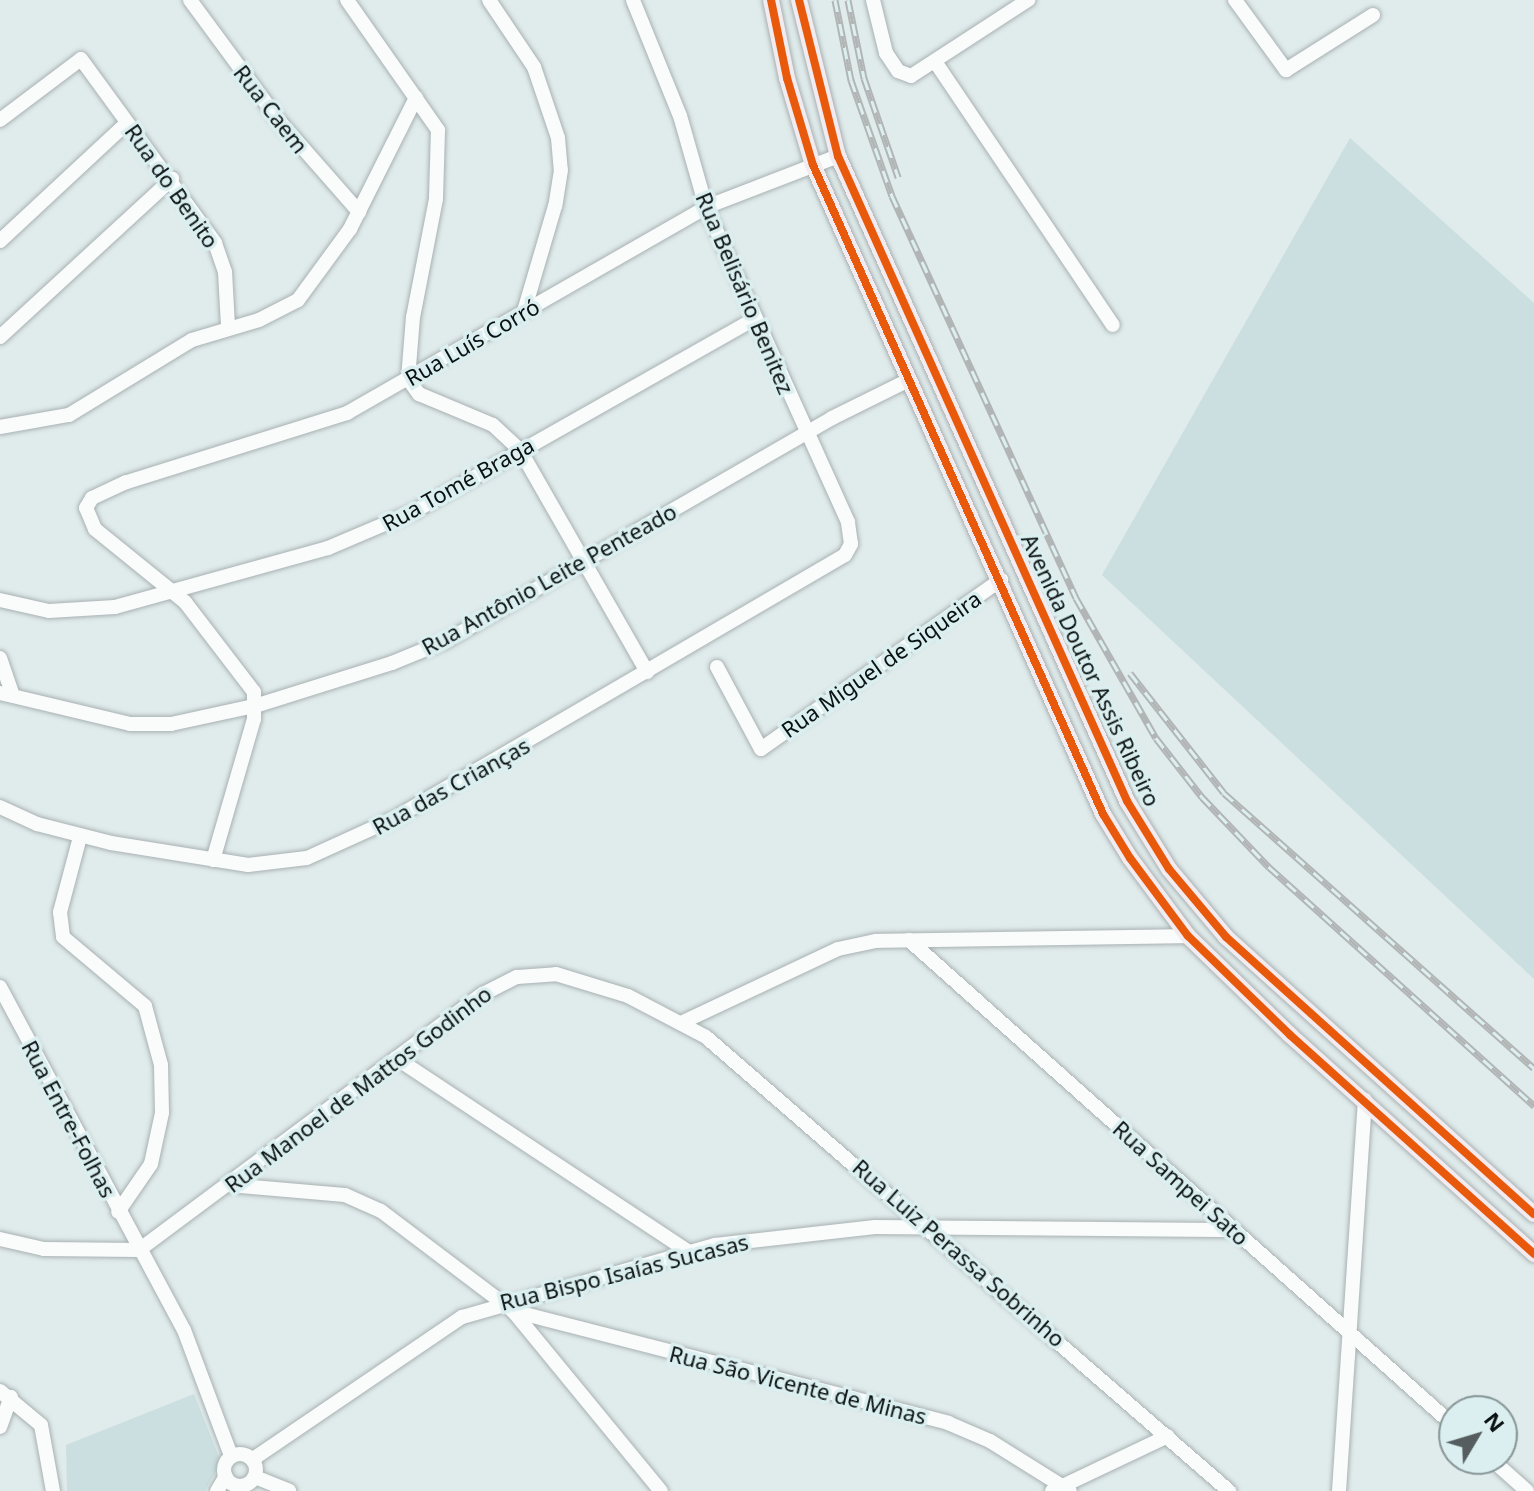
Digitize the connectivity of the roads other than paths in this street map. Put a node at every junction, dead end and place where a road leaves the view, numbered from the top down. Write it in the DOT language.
graph roads {
  1 [pos="190,0"];
  2 [pos="347,0"];
  3 [pos="489,0"];
  4 [pos="633,0"];
  5 [pos="771,0"];
  6 [pos="799,0"];
  7 [pos="873,0"];
  8 [pos="1028,0"];
  9 [pos="1235,0"];
  10 [pos="1373,15"];
  11 [pos="936,63"];
  12 [pos="416,98"];
  13 [pos="0,120"];
  14 [pos="127,123"];
  15 [pos="404,124"];
  16 [pos="438,130"];
  17 [pos="838,156"];
  18 [pos="813,165"];
  19 [pos="172,179"];
  20 [pos="706,207"];
  21 [pos="359,212"];
  22 [pos="0,241"];
  23 [pos="524,311"];
  24 [pos="755,319"];
  25 [pos="1113,325"];
  26 [pos="228,326"];
  27 [pos="0,337"];
  28 [pos="408,379"];
  29 [pos="909,380"];
  30 [pos="0,427"];
  31 [pos="805,433"];
  32 [pos="520,450"];
  33 [pos="851,537"];
  34 [pos="585,562"];
  35 [pos="1001,580"];
  36 [pos="174,593"];
  37 [pos="0,600"];
  38 [pos="0,658"];
  39 [pos="717,667"];
  40 [pos="647,672"];
  41 [pos="7,695"];
  42 [pos="258,705"];
  43 [pos="0,807"];
  44 [pos="80,837"];
  45 [pos="213,860"];
  46 [pos="1188,936"];
  47 [pos="909,940"];
  48 [pos="0,987"];
  49 [pos="683,1022"];
  50 [pos="396,1058"];
  51 [pos="1365,1100"];
  52 [pos="229,1185"];
  53 [pos="118,1212"];
  54 [pos="1534,1214"];
  55 [pos="933,1228"];
  56 [pos="1233,1230"];
  57 [pos="0,1239"];
  58 [pos="139,1250"];
  59 [pos="688,1251"];
  60 [pos="1534,1254"];
  61 [pos="499,1303"];
  62 [pos="513,1311"];
  63 [pos="1351,1333"];
  64 [pos="5,1394"];
  65 [pos="1438,1412"];
  66 [pos="0,1427"];
  67 [pos="1168,1436"];
  68 [pos="231,1456"];
  69 [pos="253,1459"];
  70 [pos="1509,1475"];
  71 [pos="226,1476"];
  72 [pos="248,1485"];
  73 [pos="1062,1489"];
  74 [pos="53,1491"];
  75 [pos="217,1491"];
  76 [pos="289,1491"];
  77 [pos="661,1491"];
  78 [pos="1229,1491"];
  79 [pos="1339,1491"];
  80 [pos="1527,1491"];
  1 -- 21 [label="street, Rua Caem"];
  2 -- 12 [label="street"];
  3 -- 23 [label="street"];
  4 -- 20 [label="street, Rua Belisário Benitez"];
  5 -- 18 [label="main road, Avenida Doutor Assis Ribeiro"];
  6 -- 17 [label="main road"];
  7 -- 11 [label="street"];
  8 -- 11 [label="street"];
  9 -- 10 [label="street"];
  11 -- 25 [label="street"];
  12 -- 15 [label="street"];
  12 -- 16 [label="street"];
  13 -- 14 [label="street, Rua do Benito"];
  14 -- 19 [label="street, Rua do Benito"];
  14 -- 22 [label="street"];
  15 -- 16 [label="street"];
  15 -- 21 [label="street"];
  16 -- 28 [label="street"];
  17 -- 18 [label="street, Rua Luís Corró"];
  17 -- 54 [label="main road, Avenida Doutor Assis Ribeiro"];
  18 -- 20 [label="street, Rua Luís Corró"];
  18 -- 29 [label="main road, Avenida Doutor Assis Ribeiro"];
  19 -- 26 [label="street, Rua do Benito"];
  19 -- 27 [label="street"];
  20 -- 23 [label="street, Rua Luís Corró"];
  20 -- 24 [label="street, Rua Belisário Benitez"];
  21 -- 26 [label="street"];
  23 -- 28 [label="street, Rua Luís Corró"];
  24 -- 31 [label="street, Rua Belisário Benitez"];
  24 -- 32 [label="street, Rua Tomé Braga"];
  26 -- 30 [label="street"];
  28 -- 32 [label="street"];
  28 -- 36 [label="street, Rua Luís Corró"];
  29 -- 31 [label="street, Rua Antônio Leite Penteado"];
  29 -- 35 [label="main road, Avenida Doutor Assis Ribeiro"];
  31 -- 33 [label="street, Rua Belisário Benitez"];
  31 -- 34 [label="street, Rua Antônio Leite Penteado"];
  32 -- 34 [label="street"];
  32 -- 36 [label="street, Rua Tomé Braga"];
  33 -- 40 [label="street, Rua das Crianças"];
  34 -- 40 [label="street"];
  34 -- 42 [label="street, Rua Antônio Leite Penteado"];
  35 -- 39 [label="street, Rua Miguel de Siqueira"];
  35 -- 46 [label="main road, Avenida Doutor Assis Ribeiro"];
  36 -- 37 [label="street, Rua Tomé Braga"];
  36 -- 42 [label="street"];
  38 -- 41 [label="street"];
  40 -- 45 [label="street, Rua das Crianças"];
  41 -- 42 [label="street, Rua Antônio Leite Penteado"];
  42 -- 45 [label="street"];
  43 -- 44 [label="street, Rua das Crianças"];
  44 -- 45 [label="street, Rua das Crianças"];
  44 -- 53 [label="street"];
  46 -- 47 [label="street"];
  46 -- 51 [label="main road, Avenida Doutor Assis Ribeiro"];
  47 -- 49 [label="street"];
  47 -- 56 [label="street, Rua Sampei Sato"];
  48 -- 53 [label="street, Rua Entre-Folhas"];
  49 -- 50 [label="street, Rua Manoel de Mattos Godinho"];
  49 -- 55 [label="street, Rua Luiz Perassa Sobrinho"];
  50 -- 52 [label="street, Rua Manoel de Mattos Godinho"];
  50 -- 59 [label="street"];
  51 -- 60 [label="main road, Avenida Doutor Assis Ribeiro"];
  51 -- 63 [label="street"];
  52 -- 58 [label="street, Rua Manoel de Mattos Godinho"];
  52 -- 61 [label="street"];
  53 -- 58 [label="street, Rua Entre-Folhas"];
  55 -- 56 [label="street, Rua Bispo Isaías Sucasas"];
  55 -- 59 [label="street, Rua Bispo Isaías Sucasas"];
  55 -- 67 [label="street, Rua Luiz Perassa Sobrinho"];
  56 -- 63 [label="street, Rua Sampei Sato"];
  57 -- 58 [label="street"];
  58 -- 68 [label="street, Rua Entre-Folhas"];
  59 -- 61 [label="street, Rua Bispo Isaías Sucasas"];
  61 -- 62 [label="street"];
  61 -- 69 [label="street, Rua Bispo Isaías Sucasas"];
  62 -- 73 [label="street, Rua São Vicente de Minas"];
  62 -- 77 [label="street"];
  63 -- 65 [label="street, Rua Sampei Sato"];
  63 -- 79 [label="street"];
  64 -- 66 [label="street"];
  64 -- 74 [label="street"];
  67 -- 73 [label="street"];
  67 -- 78 [label="street, Rua Luiz Perassa Sobrinho"];
  68 -- 69 [label="street"];
  68 -- 71 [label="street"];
  69 -- 72 [label="street"];
  70 -- 80 [label="street"];
  71 -- 72 [label="street"];
  71 -- 75 [label="street"];
  72 -- 76 [label="street"];
}
